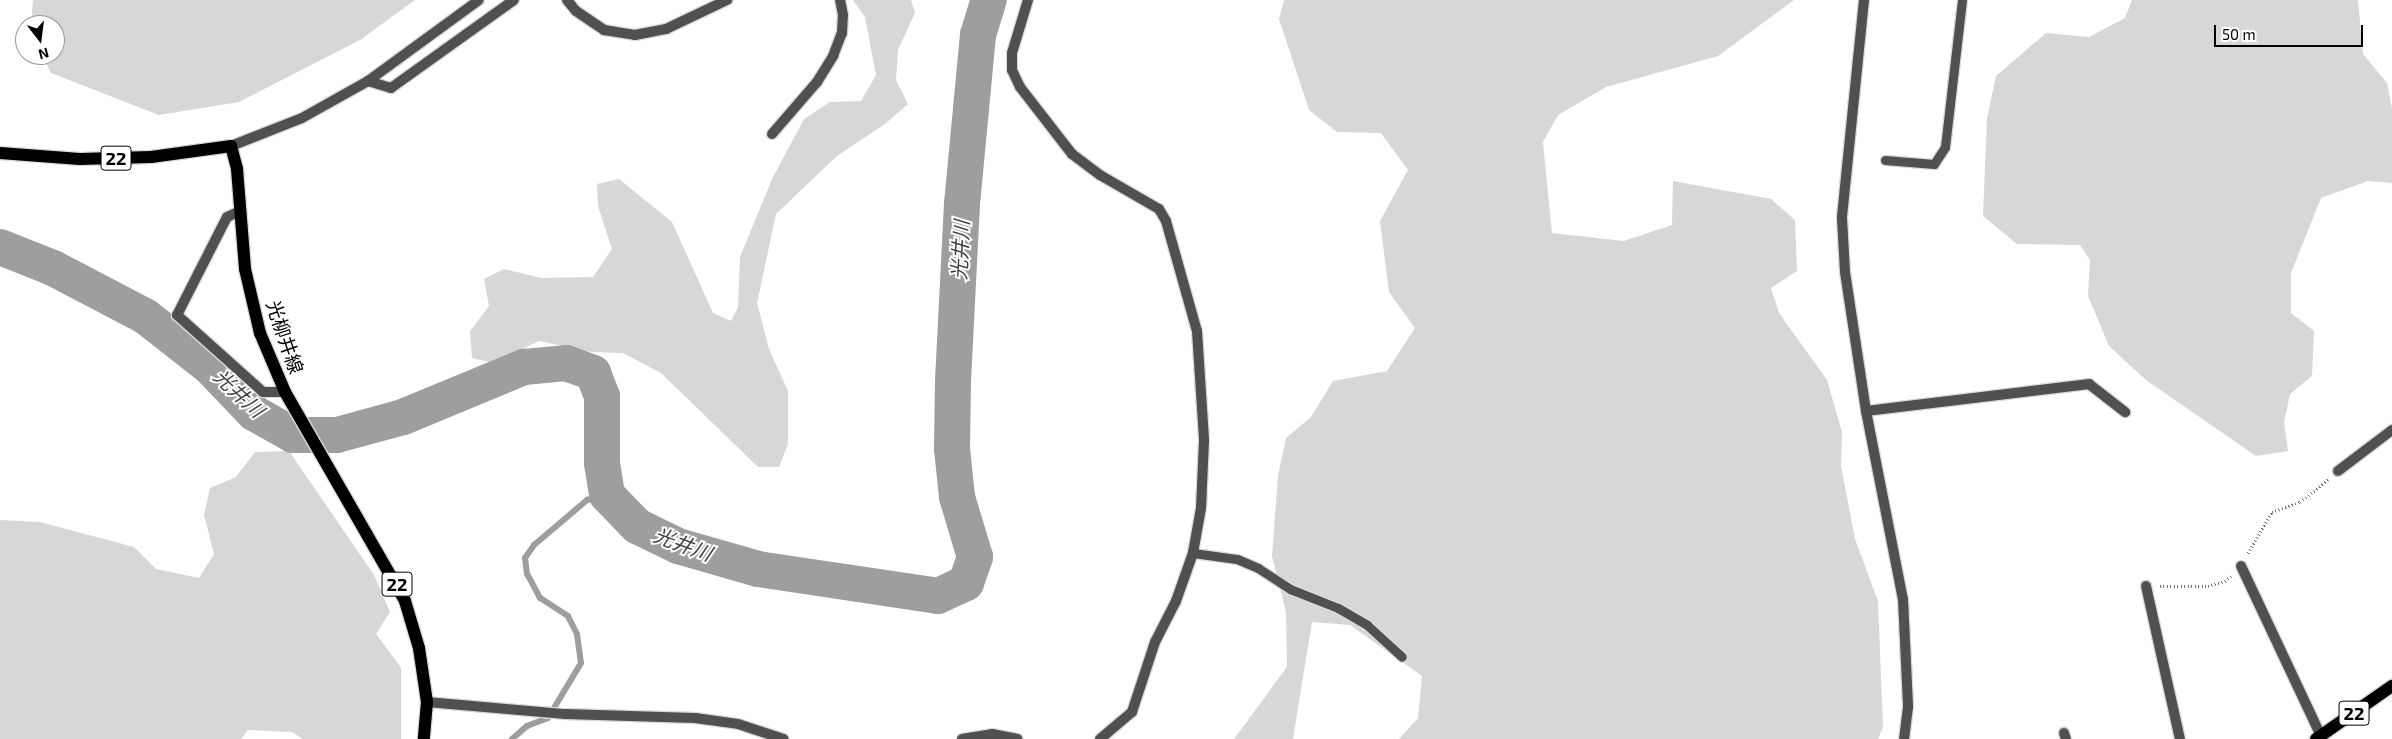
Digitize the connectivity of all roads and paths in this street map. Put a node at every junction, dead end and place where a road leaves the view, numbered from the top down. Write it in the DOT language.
graph roads {
  1 [pos="479,0"];
  2 [pos="514,0"];
  3 [pos="567,0"];
  4 [pos="727,0"];
  5 [pos="840,0"];
  6 [pos="1028,0"];
  7 [pos="1864,0"];
  8 [pos="1962,0"];
  9 [pos="368,81"];
  10 [pos="772,134"];
  11 [pos="231,146"];
  12 [pos="0,153"];
  13 [pos="1885,160"];
  14 [pos="240,211"];
  15 [pos="285,392"];
  16 [pos="1866,411"];
  17 [pos="2125,412"];
  18 [pos="2392,430"];
  19 [pos="2338,471"];
  20 [pos="1193,553"];
  21 [pos="2241,566"];
  22 [pos="2146,586"];
  23 [pos="1402,657"];
  24 [pos="2392,686"];
  25 [pos="427,702"];
  26 [pos="2318,737"];
  27 [pos="424,739"];
  28 [pos="784,739"];
  29 [pos="962,739"];
  30 [pos="1018,739"];
  31 [pos="1100,739"];
  32 [pos="1904,739"];
  33 [pos="2180,739"];
  1 -- 9 [label="street"];
  2 -- 9 [label="street"];
  3 -- 4 [label="street"];
  5 -- 10 [label="street"];
  6 -- 20 [label="street"];
  7 -- 16 [label="street"];
  8 -- 13 [label="lane"];
  9 -- 11 [label="street"];
  11 -- 12 [label="main road, 22"];
  11 -- 14 [label="main road, 光柳井線 / 22"];
  14 -- 15 [label="main road, 光柳井線 / 22"];
  14 -- 15 [label="street"];
  15 -- 25 [label="main road, 光柳井線 / 22"];
  16 -- 17 [label="street"];
  16 -- 32 [label="street"];
  18 -- 19 [label="street"];
  19 -- 21 [label="path"];
  20 -- 23 [label="lane"];
  20 -- 31 [label="street"];
  21 -- 22 [label="path"];
  21 -- 26 [label="street"];
  22 -- 33 [label="street"];
  24 -- 26 [label="main road, 22"];
  25 -- 27 [label="main road, 光柳井線 / 22"];
  25 -- 28 [label="street"];
  29 -- 30 [label="street"];
}
